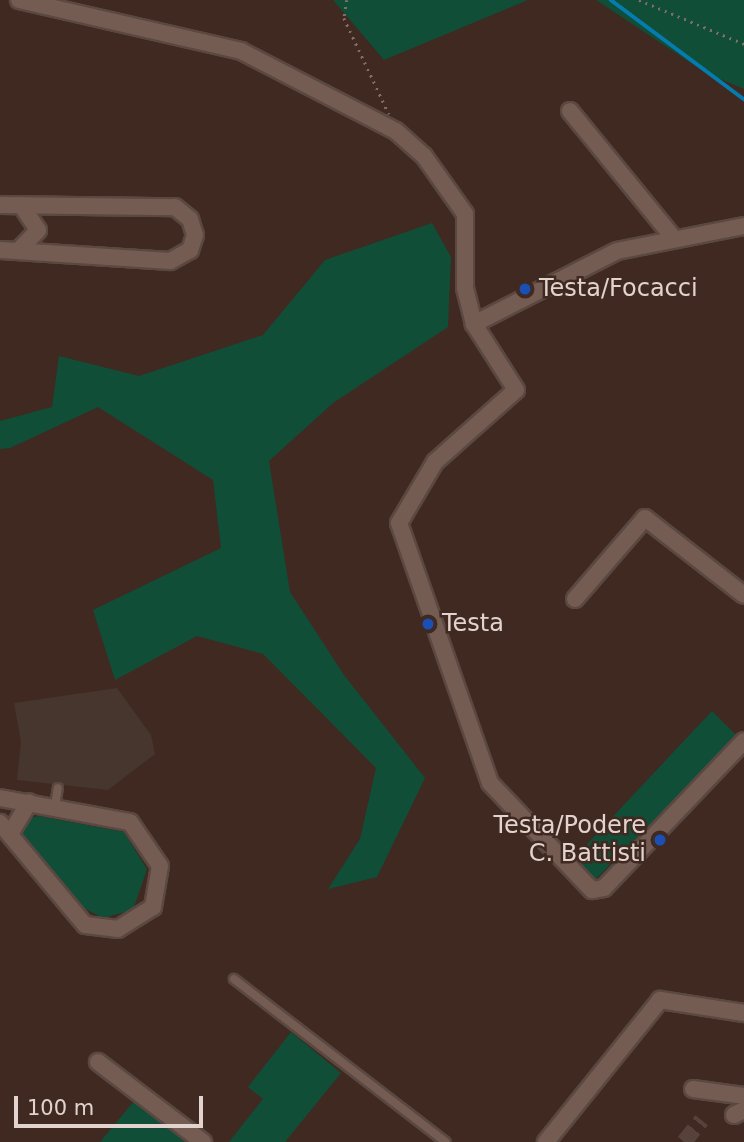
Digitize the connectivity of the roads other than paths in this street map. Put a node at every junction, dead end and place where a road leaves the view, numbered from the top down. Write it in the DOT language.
graph roads {
  1 [pos="19,0"];
  2 [pos="93,8"];
  3 [pos="570,111"];
  4 [pos="0,205"];
  5 [pos="21,205"];
  6 [pos="744,226"];
  7 [pos="671,235"];
  8 [pos="0,250"];
  9 [pos="18,251"];
  10 [pos="474,324"];
  11 [pos="744,595"];
  12 [pos="575,599"];
  13 [pos="744,741"];
  14 [pos="58,788"];
  15 [pos="0,798"];
  16 [pos="29,802"];
  17 [pos="55,806"];
  18 [pos="5,829"];
  19 [pos="234,979"];
  20 [pos="744,1013"];
  21 [pos="98,1062"];
  22 [pos="693,1089"];
  23 [pos="744,1096"];
  24 [pos="203,1142"];
  25 [pos="446,1142"];
  26 [pos="546,1142"];
  1 -- 2 [label="street"];
  2 -- 10 [label="street"];
  3 -- 7 [label="street"];
  4 -- 5 [label="street"];
  5 -- 9 [label="street"];
  5 -- 9 [label="street"];
  6 -- 7 [label="street"];
  7 -- 10 [label="street"];
  8 -- 9 [label="street"];
  10 -- 13 [label="street"];
  11 -- 12 [label="street"];
  14 -- 17 [label="lane"];
  15 -- 16 [label="street"];
  16 -- 17 [label="street"];
  16 -- 18 [label="street"];
  17 -- 18 [label="street"];
  19 -- 25 [label="lane"];
  20 -- 26 [label="street"];
  21 -- 24 [label="street"];
  22 -- 23 [label="street"];
}
